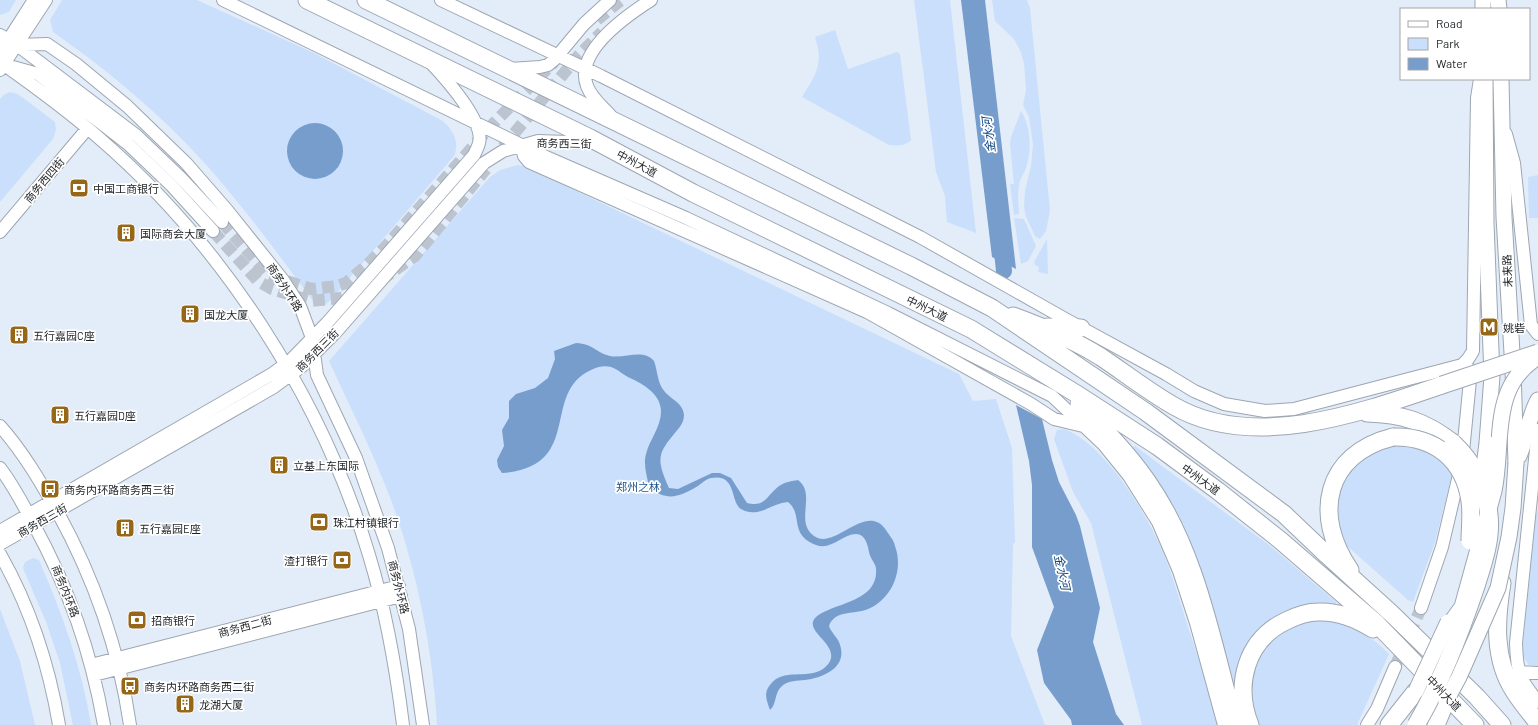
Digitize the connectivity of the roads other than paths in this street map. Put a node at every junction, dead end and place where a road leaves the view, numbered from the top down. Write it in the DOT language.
graph roads {
  1 [pos="34,0"];
  2 [pos="46,0"];
  3 [pos="223,0"];
  4 [pos="307,0"];
  5 [pos="441,0"];
  6 [pos="610,0"];
  7 [pos="651,0"];
  8 [pos="372,2"];
  9 [pos="8,40"];
  10 [pos="557,55"];
  11 [pos="426,58"];
  12 [pos="1,62"];
  13 [pos="584,68"];
  14 [pos="507,70"];
  15 [pos="1480,80"];
  16 [pos="1485,80"];
  17 [pos="1501,80"];
  18 [pos="474,122"];
  19 [pos="1502,123"];
  20 [pos="617,124"];
  21 [pos="88,129"];
  22 [pos="600,144"];
  23 [pos="522,145"];
  24 [pos="0,232"];
  25 [pos="992,308"];
  26 [pos="1043,326"];
  27 [pos="1081,328"];
  28 [pos="1538,334"];
  29 [pos="312,338"];
  30 [pos="1473,351"];
  31 [pos="1538,353"];
  32 [pos="314,354"];
  33 [pos="1538,357"];
  34 [pos="284,364"];
  35 [pos="290,376"];
  36 [pos="1053,391"];
  37 [pos="1538,400"];
  38 [pos="1344,415"];
  39 [pos="0,426"];
  40 [pos="1084,427"];
  41 [pos="1538,430"];
  42 [pos="1516,463"];
  43 [pos="0,468"];
  44 [pos="54,506"];
  45 [pos="31,520"];
  46 [pos="0,531"];
  47 [pos="1510,537"];
  48 [pos="1470,541"];
  49 [pos="0,544"];
  50 [pos="0,554"];
  51 [pos="1362,587"];
  52 [pos="400,591"];
  53 [pos="380,596"];
  54 [pos="1421,608"];
  55 [pos="1445,630"];
  56 [pos="1395,643"];
  57 [pos="118,664"];
  58 [pos="1395,667"];
  59 [pos="93,670"];
  60 [pos="1519,672"];
  61 [pos="1538,673"];
  62 [pos="1416,691"];
  63 [pos="1446,701"];
  64 [pos="1538,702"];
  65 [pos="1538,723"];
  66 [pos="59,725"];
  67 [pos="104,725"];
  68 [pos="130,725"];
  69 [pos="403,725"];
  70 [pos="424,725"];
  71 [pos="1224,725"];
  72 [pos="1234,725"];
  73 [pos="1250,725"];
  74 [pos="1367,725"];
  75 [pos="1389,725"];
  76 [pos="1398,725"];
  77 [pos="1416,725"];
  78 [pos="1434,725"];
  79 [pos="1475,725"];
  80 [pos="1502,725"];
  1 -- 9 [label="street"];
  2 -- 9 [label="street"];
  3 -- 18 [label="street"];
  4 -- 11 [label="highway, 中州大道"];
  5 -- 10 [label="street"];
  6 -- 10 [label="street"];
  7 -- 13 [label="street"];
  8 -- 14 [label="highway, 中州大道"];
  9 -- 12 [label="street"];
  9 -- 12 [label="street"];
  9 -- 29 [label="street, 商务外环路"];
  10 -- 13 [label="street"];
  10 -- 14 [label="street"];
  11 -- 18 [label="street, 商务西三街"];
  11 -- 22 [label="highway, 中州大道"];
  12 -- 21 [label="street, 商务外环路"];
  13 -- 20 [label="street"];
  13 -- 27 [label="street"];
  14 -- 20 [label="highway, 中州大道"];
  15 -- 30 [label="street"];
  16 -- 48 [label="main road, 未来路, bridge"];
  17 -- 19 [label="main road, 未来路"];
  18 -- 23 [label="street"];
  18 -- 29 [label="street, 商务西三街"];
  19 -- 28 [label="street"];
  19 -- 42 [label="main road, 未来路"];
  20 -- 25 [label="highway, 中州大道"];
  21 -- 24 [label="street, 商务西四街"];
  21 -- 34 [label="street, 商务外环路"];
  22 -- 23 [label="street, 商务西三街"];
  22 -- 36 [label="highway, 中州大道"];
  23 -- 32 [label="street, 商务西三街"];
  23 -- 36 [label="street"];
  23 -- 40 [label="street"];
  25 -- 26 [label="highway"];
  25 -- 51 [label="highway, 中州大道"];
  26 -- 27 [label="highway"];
  26 -- 38 [label="highway"];
  27 -- 30 [label="street"];
  29 -- 32 [label="street, 商务外环路"];
  29 -- 34 [label="street, 商务西三街"];
  30 -- 54 [label="street"];
  31 -- 38 [label="highway, bridge"];
  32 -- 35 [label="street, 商务西三街"];
  32 -- 52 [label="street, 商务外环路"];
  33 -- 55 [label="main road, bridge"];
  34 -- 35 [label="street, 商务外环路"];
  34 -- 44 [label="street, 商务西三街"];
  35 -- 44 [label="street, 商务西三街"];
  35 -- 53 [label="street, 商务外环路"];
  36 -- 40 [label="street"];
  36 -- 56 [label="highway, 中州大道"];
  36 -- 72 [label="highway"];
  37 -- 42 [label="main road"];
  38 -- 77 [label="highway, bridge"];
  39 -- 44 [label="street"];
  40 -- 71 [label="street"];
  41 -- 60 [label="street"];
  42 -- 47 [label="main road, bridge"];
  43 -- 45 [label="street, 商务内环路"];
  44 -- 45 [label="street, 商务西三街"];
  44 -- 57 [label="street"];
  45 -- 46 [label="street, 商务西三街"];
  45 -- 49 [label="street, 商务西三街"];
  45 -- 59 [label="street, 商务内环路"];
  47 -- 63 [label="main road, bridge"];
  47 -- 65 [label="highway, bridge"];
  48 -- 51 [label="highway, bridge"];
  48 -- 55 [label="main road, 未来路, bridge"];
  50 -- 66 [label="street"];
  51 -- 80 [label="highway, 中州大道"];
  52 -- 53 [label="street, 商务西二街"];
  52 -- 70 [label="street, 商务外环路"];
  53 -- 57 [label="street, 商务西二街"];
  53 -- 69 [label="street, 商务外环路"];
  55 -- 62 [label="main road, bridge"];
  56 -- 73 [label="highway"];
  56 -- 79 [label="highway, 中州大道"];
  57 -- 59 [label="street, 商务西二街"];
  57 -- 68 [label="street"];
  58 -- 74 [label="street"];
  59 -- 67 [label="street, 商务内环路"];
  60 -- 61 [label="street"];
  60 -- 64 [label="street"];
  62 -- 75 [label="highway"];
  62 -- 76 [label="main road"];
  63 -- 78 [label="highway"];
}
